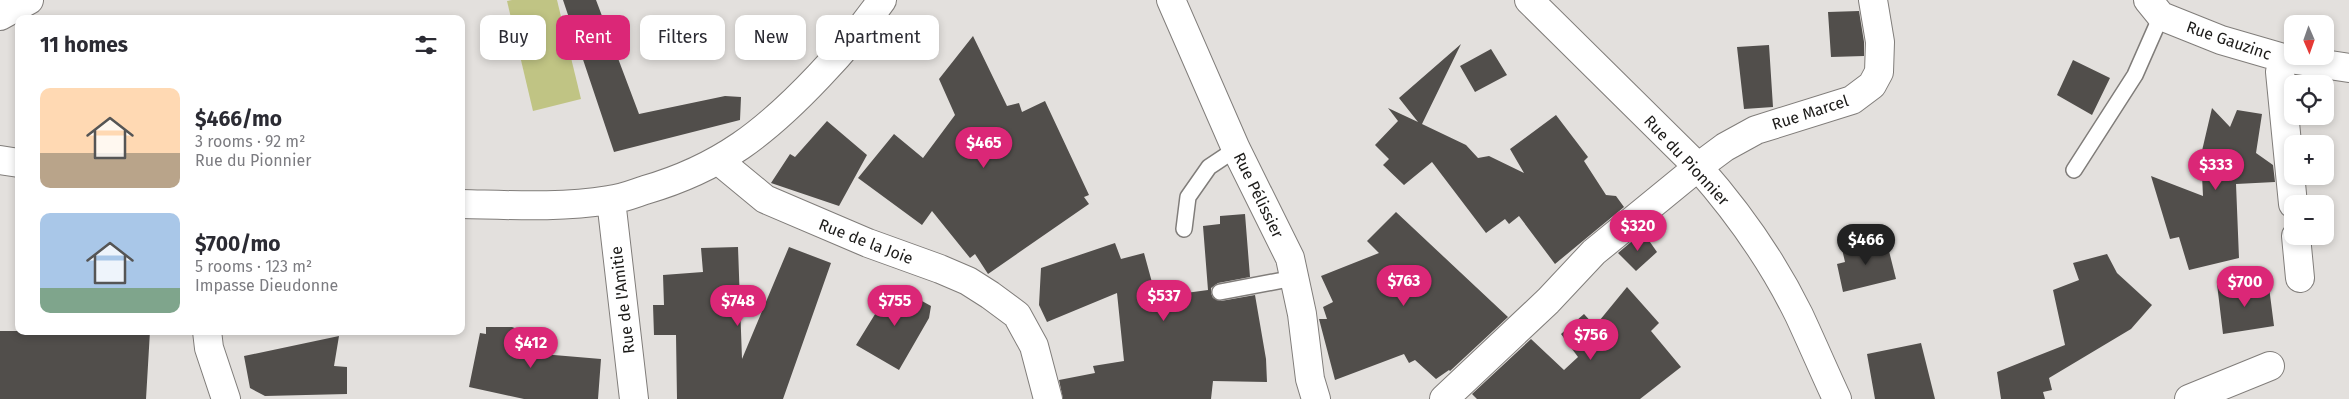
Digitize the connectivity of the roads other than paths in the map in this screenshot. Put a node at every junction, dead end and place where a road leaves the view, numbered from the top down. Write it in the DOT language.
graph roads {
  1 [pos="29,0"];
  2 [pos="882,0"];
  3 [pos="1171,0"];
  4 [pos="1529,0"];
  5 [pos="1873,0"];
  6 [pos="2154,8"];
  7 [pos="0,16"];
  8 [pos="2283,58"];
  9 [pos="2349,68"];
  10 [pos="1236,149"];
  11 [pos="0,160"];
  12 [pos="719,161"];
  13 [pos="15,163"];
  14 [pos="1698,167"];
  15 [pos="2074,170"];
  16 [pos="2292,195"];
  17 [pos="611,200"];
  18 [pos="465,204"];
  19 [pos="1184,229"];
  20 [pos="2297,245"];
  21 [pos="1294,278"];
  22 [pos="2300,278"];
  23 [pos="1220,292"];
  24 [pos="207,335"];
  25 [pos="2270,366"];
  26 [pos="226,399"];
  27 [pos="634,399"];
  28 [pos="1048,399"];
  29 [pos="1316,399"];
  30 [pos="1444,399"];
  31 [pos="1837,399"];
  32 [pos="2189,399"];
  1 -- 7 [label="street"];
  2 -- 12 [label="street"];
  3 -- 10 [label="street, Rue Pélissier"];
  4 -- 14 [label="street, Rue du Pionnier"];
  5 -- 14 [label="street, Rue Marcel"];
  6 -- 8 [label="street, Rue Gauzinc"];
  6 -- 15 [label="lane"];
  8 -- 9 [label="street, Rue Gauzinc"];
  8 -- 16 [label="street"];
  10 -- 19 [label="lane"];
  10 -- 21 [label="street, Rue Pélissier"];
  11 -- 13 [label="street"];
  12 -- 17 [label="street"];
  12 -- 28 [label="street, Rue de la Joie"];
  14 -- 30 [label="street, Rue Marcel"];
  14 -- 31 [label="street, Rue du Pionnier"];
  17 -- 18 [label="street"];
  17 -- 27 [label="street, Rue de l'Amitie"];
  20 -- 22 [label="street"];
  21 -- 23 [label="lane"];
  21 -- 29 [label="street, Rue Pélissier"];
  24 -- 26 [label="street"];
  25 -- 32 [label="street"];
}
